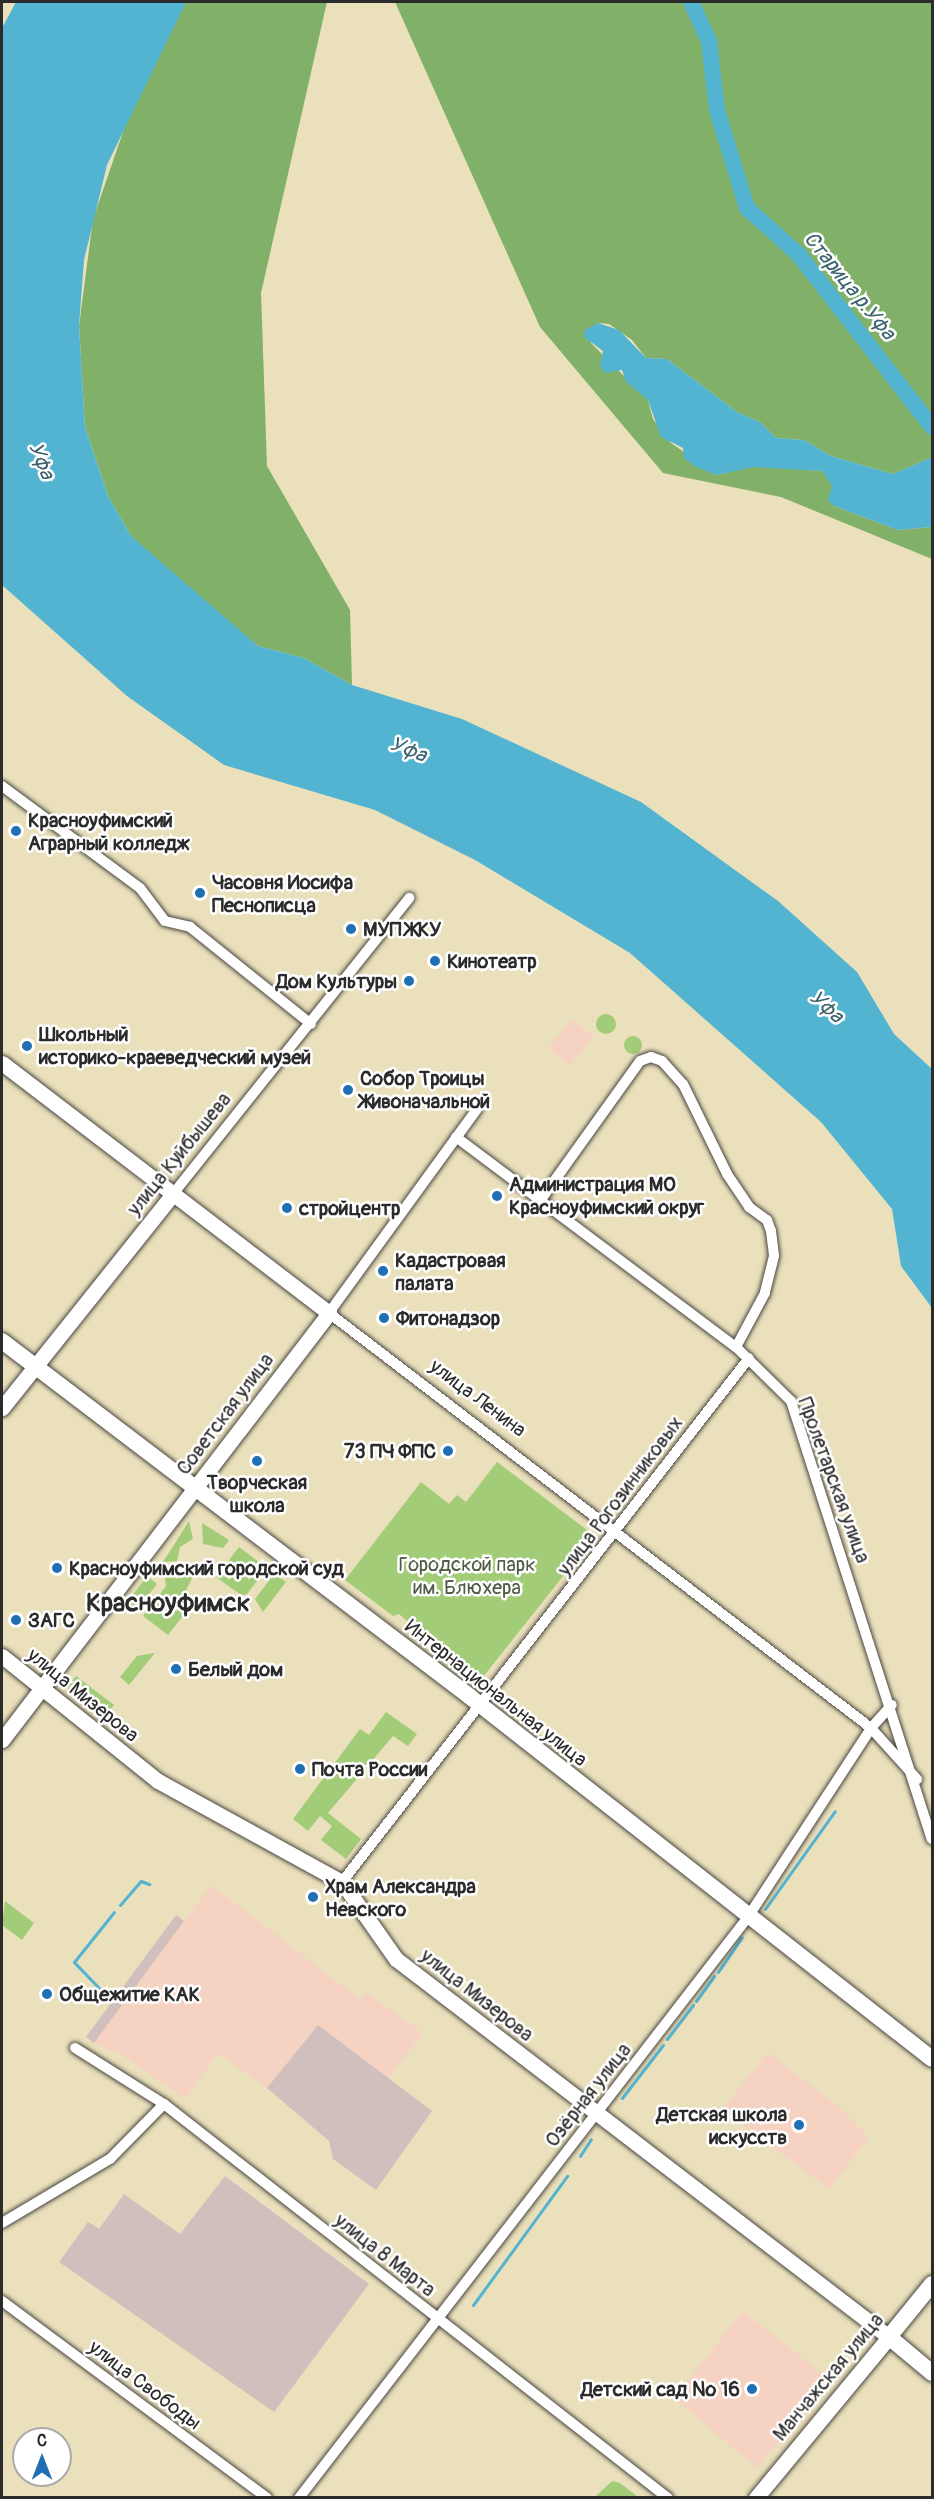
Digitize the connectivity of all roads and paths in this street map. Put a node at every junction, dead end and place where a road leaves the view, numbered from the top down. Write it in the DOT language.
graph roads {
  1 [pos="2,786"];
  2 [pos="409,897"];
  3 [pos="311,1024"];
  4 [pos="2,1063"];
  5 [pos="477,1109"];
  6 [pos="456,1137"];
  7 [pos="173,1194"];
  8 [pos="542,1198"];
  9 [pos="329,1313"];
  10 [pos="2,1341"];
  11 [pos="736,1347"];
  12 [pos="749,1358"];
  13 [pos="34,1366"];
  14 [pos="2,1408"];
  15 [pos="195,1489"];
  16 [pos="619,1530"];
  17 [pos="2,1656"];
  18 [pos="43,1690"];
  19 [pos="892,1705"];
  20 [pos="481,1706"];
  21 [pos="871,1728"];
  22 [pos="2,1740"];
  23 [pos="917,1779"];
  24 [pos="933,1839"];
  25 [pos="342,1882"];
  26 [pos="748,1917"];
  27 [pos="75,2048"];
  28 [pos="933,2060"];
  29 [pos="164,2104"];
  30 [pos="596,2114"];
  31 [pos="2,2223"];
  32 [pos="933,2284"];
  33 [pos="2,2301"];
  34 [pos="437,2318"];
  35 [pos="889,2337"];
  36 [pos="933,2373"];
  37 [pos="267,2498"];
  38 [pos="299,2498"];
  39 [pos="668,2498"];
  40 [pos="756,2498"];
  1 -- 3 [label="street"];
  2 -- 3 [label="street, улица Куйбышева"];
  3 -- 7 [label="street, улица Куйбышева"];
  4 -- 7 [label="main road, улица Ленина"];
  5 -- 6 [label="street, Советская улица"];
  6 -- 8 [label="street, Пролетарская улица"];
  6 -- 9 [label="street, Советская улица"];
  7 -- 9 [label="main road, улица Ленина"];
  7 -- 13 [label="main road, улица Куйбышева"];
  8 -- 11 [label="street, Пролетарская улица"];
  8 -- 11 [label="street"];
  9 -- 15 [label="main road, Советская улица"];
  9 -- 16 [label="street, улица Ленина"];
  10 -- 13 [label="main road, Интернациональная улица"];
  11 -- 12 [label="street, Пролетарская улица"];
  12 -- 16 [label="street, улица Рогозинниковых"];
  12 -- 19 [label="street, Пролетарская улица"];
  13 -- 14 [label="main road, улица Куйбышева"];
  13 -- 15 [label="main road, Интернациональная улица"];
  15 -- 18 [label="main road, Советская улица"];
  15 -- 20 [label="main road, Интернациональная улица"];
  16 -- 20 [label="street, улица Рогозинниковых"];
  16 -- 21 [label="street, улица Ленина"];
  17 -- 18 [label="main road, улица Мизерова"];
  18 -- 22 [label="main road, Советская улица"];
  18 -- 25 [label="main road, улица Мизерова"];
  19 -- 21 [label="street, Озёрная улица"];
  19 -- 23 [label="street, Пролетарская улица"];
  20 -- 25 [label="street, улица Рогозинниковых"];
  20 -- 26 [label="main road, Интернациональная улица"];
  21 -- 23 [label="street, улица Ленина"];
  21 -- 26 [label="street, Озёрная улица"];
  23 -- 24 [label="street, Пролетарская улица"];
  25 -- 30 [label="main road, улица Мизерова"];
  26 -- 28 [label="main road, Интернациональная улица"];
  26 -- 30 [label="street, Озёрная улица"];
  27 -- 29 [label="street, улица 8 Марта"];
  29 -- 31 [label="street"];
  29 -- 34 [label="street, улица 8 Марта"];
  30 -- 34 [label="street, Озёрная улица"];
  30 -- 35 [label="main road, улица Мизерова"];
  32 -- 35 [label="main road, Манчажская улица"];
  33 -- 37 [label="street, улица Свободы"];
  34 -- 38 [label="street, Озёрная улица"];
  34 -- 39 [label="street, улица 8 Марта"];
  35 -- 36 [label="main road, улица Мизерова"];
  35 -- 40 [label="main road, Манчажская улица"];
}
